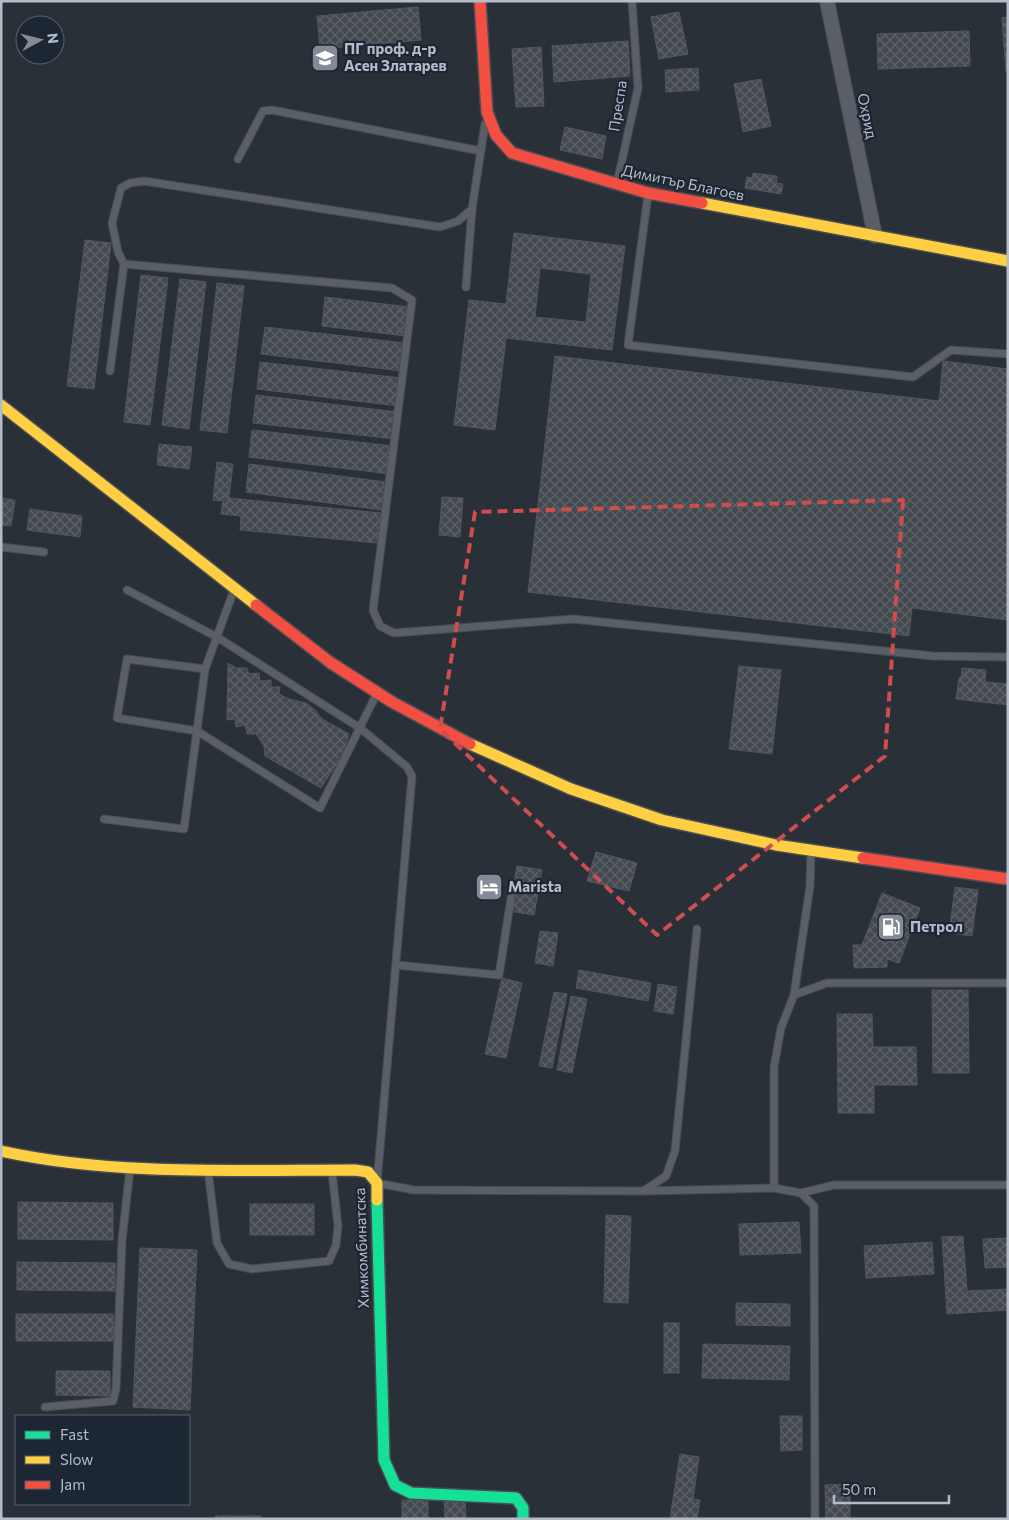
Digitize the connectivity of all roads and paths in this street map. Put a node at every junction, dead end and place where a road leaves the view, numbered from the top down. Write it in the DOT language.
graph roads {
  1 [pos="480,1"];
  2 [pos="632,1"];
  3 [pos="827,1"];
  4 [pos="487,112"];
  5 [pos="481,151"];
  6 [pos="238,159"];
  7 [pos="617,185"];
  8 [pos="648,194"];
  9 [pos="472,209"];
  10 [pos="875,236"];
  11 [pos="1008,261"];
  12 [pos="124,264"];
  13 [pos="466,287"];
  14 [pos="1008,354"];
  15 [pos="110,371"];
  16 [pos="1,405"];
  17 [pos="1,547"];
  18 [pos="44,552"];
  19 [pos="235,588"];
  20 [pos="127,590"];
  21 [pos="218,637"];
  22 [pos="1008,657"];
  23 [pos="206,669"];
  24 [pos="377,693"];
  25 [pos="360,728"];
  26 [pos="197,731"];
  27 [pos="104,819"];
  28 [pos="811,850"];
  29 [pos="1008,879"];
  30 [pos="511,898"];
  31 [pos="697,929"];
  32 [pos="396,965"];
  33 [pos="1008,983"];
  34 [pos="794,994"];
  35 [pos="1,1151"];
  36 [pos="130,1167"];
  37 [pos="208,1170"];
  38 [pos="332,1170"];
  39 [pos="377,1183"];
  40 [pos="1004,1185"];
  41 [pos="774,1188"];
  42 [pos="644,1190"];
  43 [pos="801,1193"];
  44 [pos="45,1407"];
  45 [pos="523,1519"];
  46 [pos="814,1519"];
  1 -- 4 [label="street, Димитър Благоев"];
  2 -- 7 [label="lane, Преспа"];
  3 -- 10 [label="street, Охрид"];
  4 -- 5 [label="lane"];
  4 -- 7 [label="street, Димитър Благоев"];
  5 -- 6 [label="lane"];
  5 -- 9 [label="lane"];
  7 -- 8 [label="street, Димитър Благоев"];
  8 -- 10 [label="street, Димитър Благоев"];
  8 -- 14 [label="lane"];
  9 -- 12 [label="lane"];
  9 -- 13 [label="lane"];
  10 -- 11 [label="street, Димитър Благоев"];
  12 -- 15 [label="lane"];
  12 -- 22 [label="lane"];
  16 -- 19 [label="street"];
  17 -- 18 [label="lane"];
  19 -- 21 [label="lane"];
  19 -- 24 [label="street"];
  20 -- 21 [label="lane"];
  21 -- 23 [label="lane"];
  21 -- 25 [label="lane"];
  23 -- 26 [label="lane"];
  23 -- 26 [label="lane"];
  24 -- 25 [label="lane"];
  24 -- 28 [label="street"];
  25 -- 26 [label="lane"];
  25 -- 32 [label="lane"];
  26 -- 27 [label="lane"];
  28 -- 29 [label="street"];
  28 -- 34 [label="lane"];
  30 -- 32 [label="lane"];
  31 -- 42 [label="lane"];
  32 -- 39 [label="lane"];
  33 -- 34 [label="lane"];
  34 -- 41 [label="lane"];
  35 -- 36 [label="street, Химкомбинатска"];
  36 -- 37 [label="street, Химкомбинатска"];
  36 -- 44 [label="lane"];
  37 -- 38 [label="street, Химкомбинатска"];
  37 -- 38 [label="lane"];
  38 -- 39 [label="street, Химкомбинатска"];
  39 -- 42 [label="lane"];
  39 -- 45 [label="street, Химкомбинатска"];
  40 -- 43 [label="lane"];
  41 -- 42 [label="lane"];
  41 -- 43 [label="lane"];
  43 -- 46 [label="lane"];
}
